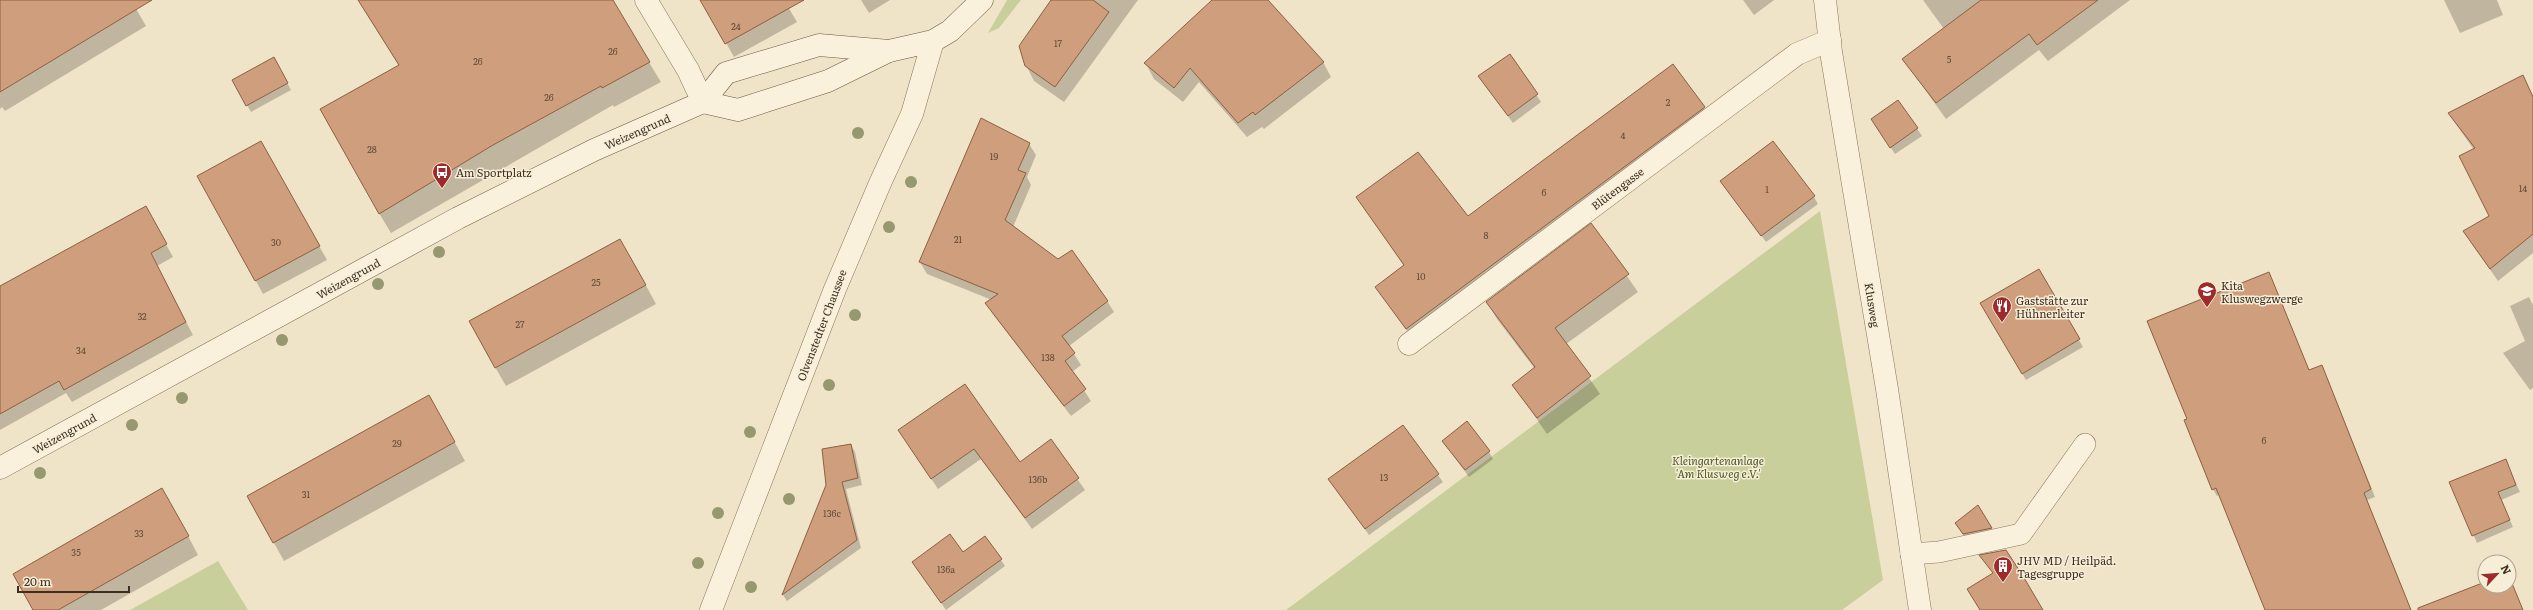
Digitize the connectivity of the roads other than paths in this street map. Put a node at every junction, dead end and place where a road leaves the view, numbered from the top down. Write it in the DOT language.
graph roads {
  1 [pos="646,0"];
  2 [pos="982,0"];
  3 [pos="1825,0"];
  4 [pos="1830,40"];
  5 [pos="933,41"];
  6 [pos="889,51"];
  7 [pos="703,102"];
  8 [pos="1408,344"];
  9 [pos="2085,444"];
  10 [pos="0,468"];
  11 [pos="1911,554"];
  12 [pos="711,610"];
  13 [pos="1920,610"];
  1 -- 7 [label="street"];
  2 -- 5 [label="street, Weizengrund"];
  3 -- 4 [label="street, Klusweg"];
  4 -- 8 [label="street, Blütengasse"];
  4 -- 11 [label="street, Klusweg"];
  5 -- 6 [label="street, Weizengrund"];
  5 -- 12 [label="street, Olvenstedter Chaussee"];
  6 -- 7 [label="street, Weizengrund"];
  6 -- 7 [label="street, Weizengrund"];
  7 -- 10 [label="street, Weizengrund"];
  9 -- 11 [label="lane"];
  11 -- 13 [label="street, Klusweg"];
}
